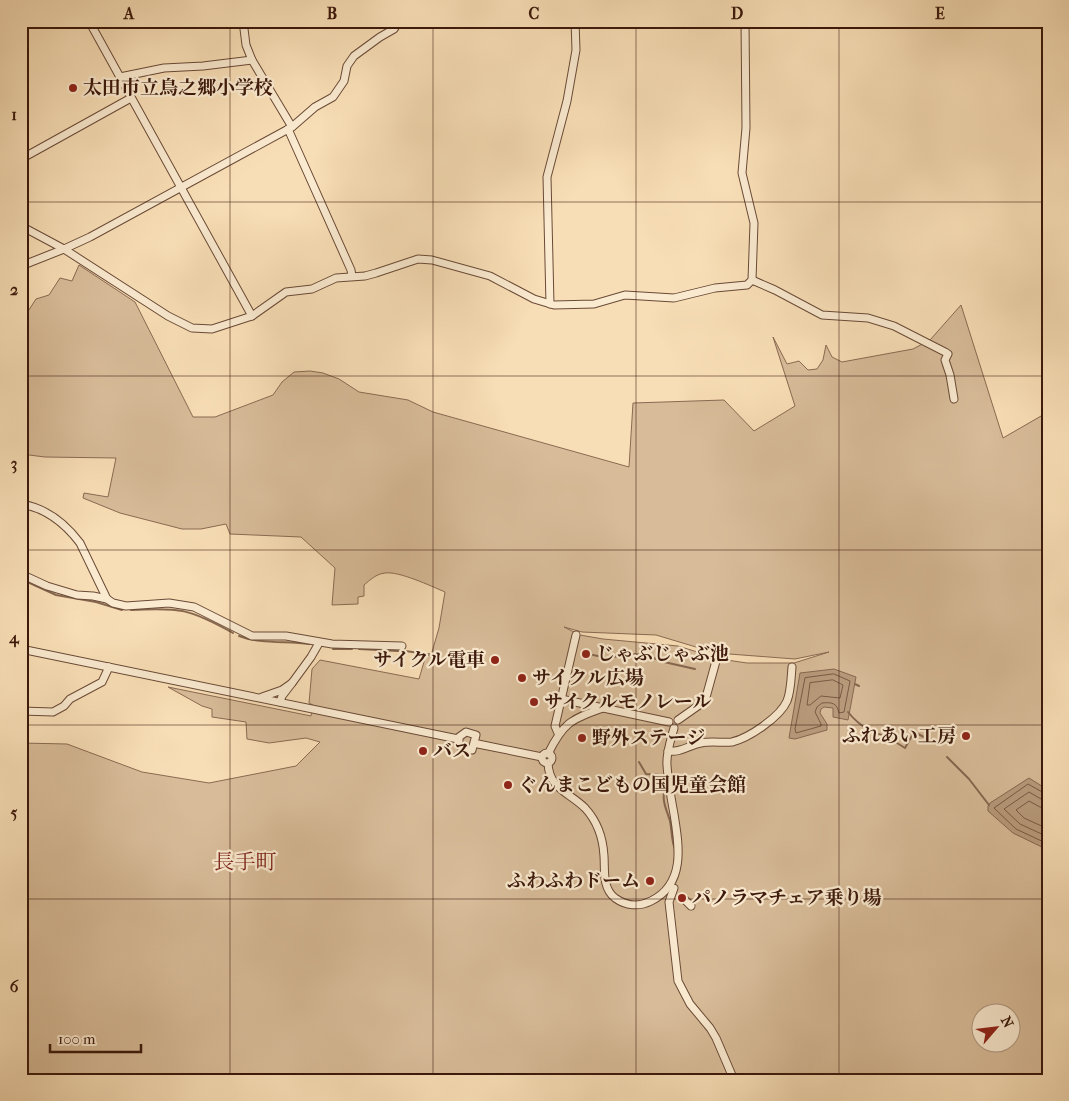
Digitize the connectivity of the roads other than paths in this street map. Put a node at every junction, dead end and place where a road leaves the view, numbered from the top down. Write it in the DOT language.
graph roads {
  1 [pos="89,21"];
  2 [pos="243,21"];
  3 [pos="399,21"];
  4 [pos="575,21"];
  5 [pos="745,21"];
  6 [pos="252,60"];
  7 [pos="120,77"];
  8 [pos="130,98"];
  9 [pos="290,128"];
  10 [pos="21,159"];
  11 [pos="181,188"];
  12 [pos="21,226"];
  13 [pos="64,249"];
  14 [pos="21,266"];
  15 [pos="352,276"];
  16 [pos="752,280"];
  17 [pos="550,304"];
  18 [pos="252,316"];
  19 [pos="954,399"];
  20 [pos="21,504"];
  21 [pos="21,574"];
  22 [pos="107,599"];
  23 [pos="576,635"];
  24 [pos="319,643"];
  25 [pos="402,646"];
  26 [pos="21,648"];
  27 [pos="716,661"];
  28 [pos="110,667"];
  29 [pos="792,667"];
  30 [pos="292,683"];
  31 [pos="259,698"];
  32 [pos="561,699"];
  33 [pos="280,702"];
  34 [pos="603,708"];
  35 [pos="21,711"];
  36 [pos="672,725"];
  37 [pos="558,733"];
  38 [pos="458,739"];
  39 [pos="478,744"];
  40 [pos="668,751"];
  41 [pos="546,758"];
  42 [pos="672,886"];
  43 [pos="686,900"];
  44 [pos="734,1080"];
  1 -- 7 [label="street"];
  2 -- 6 [label="street"];
  3 -- 9 [label="street"];
  4 -- 17 [label="street"];
  5 -- 16 [label="street"];
  6 -- 7 [label="street"];
  6 -- 9 [label="street"];
  7 -- 8 [label="street"];
  8 -- 10 [label="street"];
  8 -- 11 [label="street"];
  9 -- 11 [label="street"];
  9 -- 15 [label="street"];
  11 -- 13 [label="street"];
  11 -- 18 [label="street"];
  12 -- 13 [label="street"];
  13 -- 14 [label="street"];
  13 -- 18 [label="street"];
  15 -- 17 [label="street"];
  15 -- 18 [label="street"];
  16 -- 17 [label="street"];
  16 -- 19 [label="street"];
  20 -- 22 [label="street"];
  21 -- 22 [label="street"];
  22 -- 24 [label="street"];
  23 -- 32 [label="street"];
  24 -- 25 [label="street"];
  24 -- 30 [label="street"];
  26 -- 28 [label="street"];
  27 -- 36 [label="street"];
  28 -- 31 [label="street"];
  28 -- 35 [label="street"];
  29 -- 40 [label="street"];
  30 -- 31 [label="street"];
  30 -- 33 [label="street"];
  31 -- 33 [label="street"];
  32 -- 34 [label="street"];
  32 -- 37 [label="street"];
  33 -- 38 [label="street"];
  34 -- 36 [label="street"];
  34 -- 37 [label="street"];
  36 -- 40 [label="street"];
  37 -- 41 [label="street"];
  39 -- 41 [label="street"];
  40 -- 42 [label="street"];
  41 -- 42 [label="street"];
  42 -- 43 [label="street"];
  42 -- 44 [label="street"];
}
